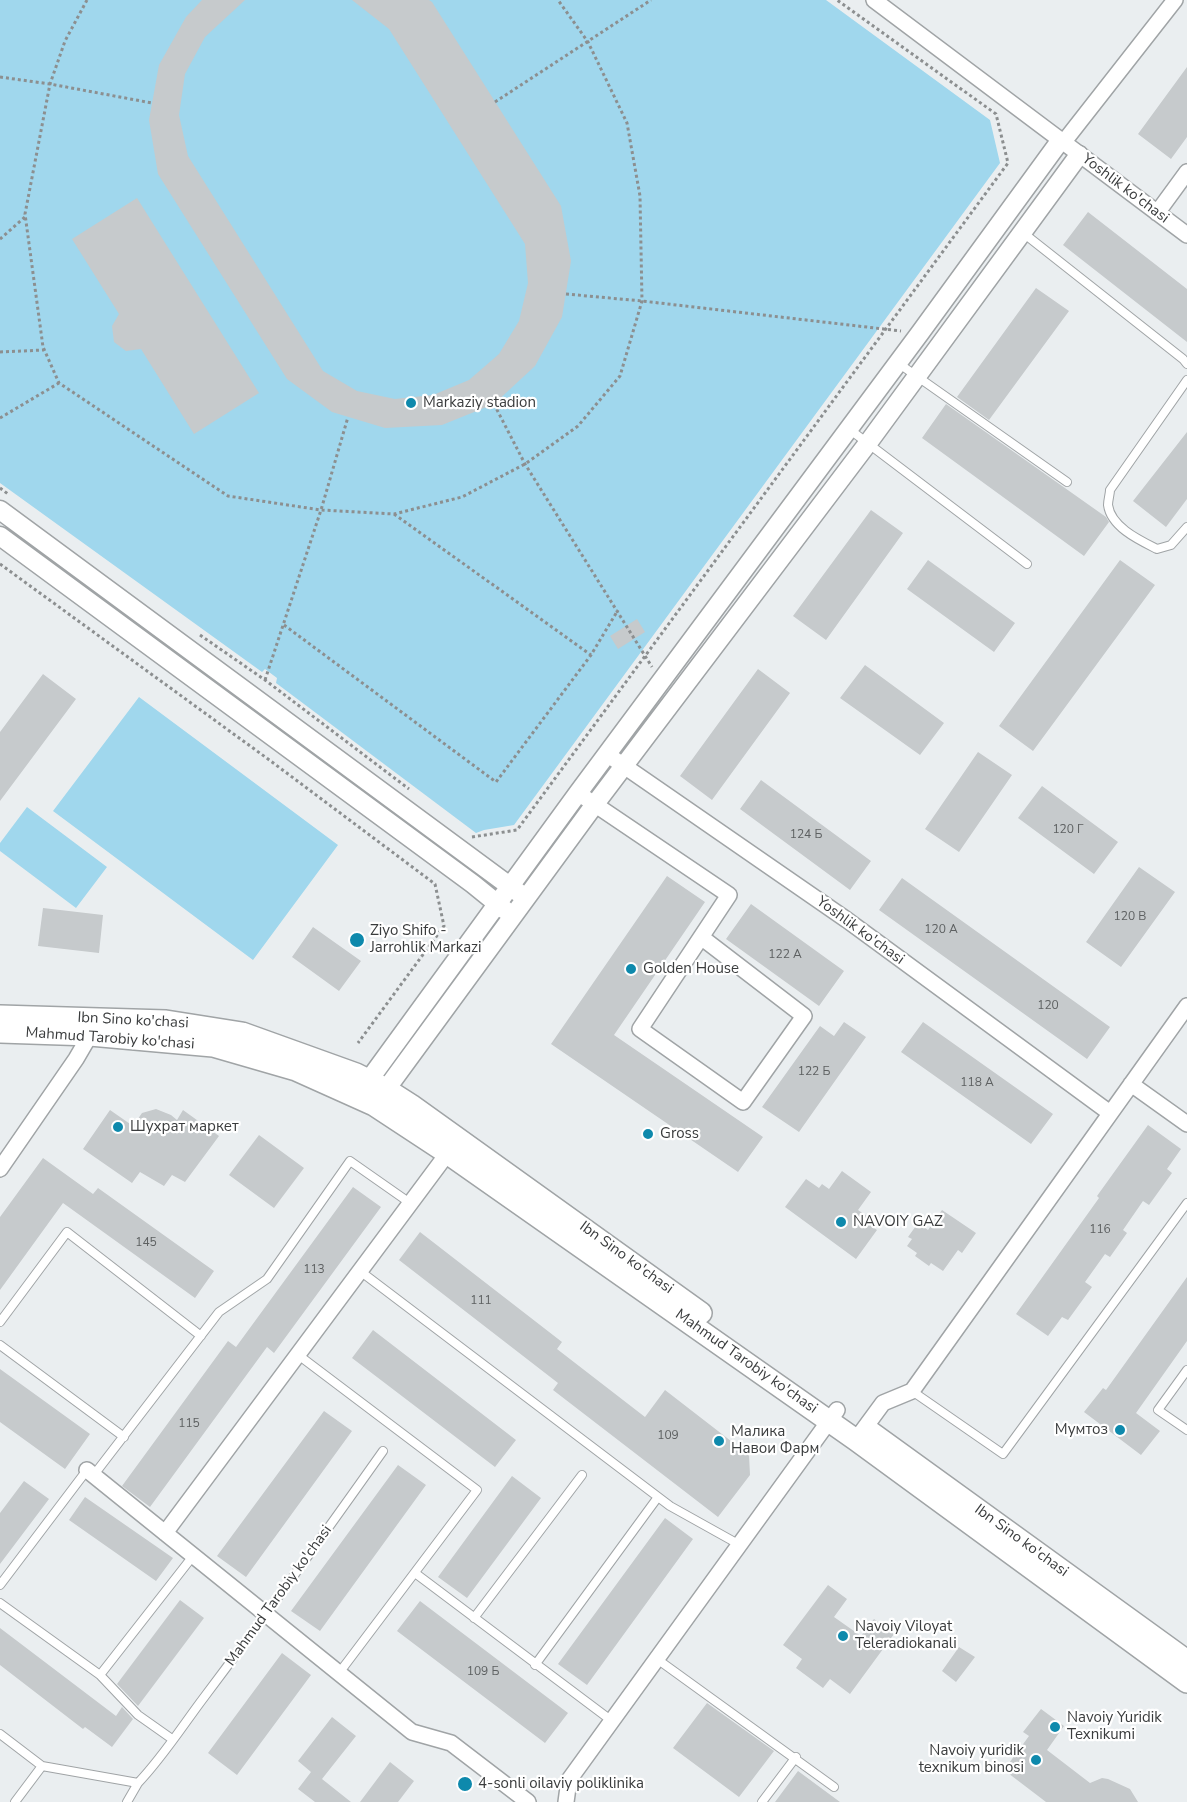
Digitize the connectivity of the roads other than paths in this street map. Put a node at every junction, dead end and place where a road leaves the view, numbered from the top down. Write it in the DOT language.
graph roads {
  1 [pos="874,0"];
  2 [pos="1175,0"];
  3 [pos="1062,142"];
  4 [pos="1079,154"];
  5 [pos="1187,172"];
  6 [pos="1157,213"];
  7 [pos="1022,232"];
  8 [pos="1187,235"];
  9 [pos="898,363"];
  10 [pos="1187,364"];
  11 [pos="916,377"];
  12 [pos="1187,380"];
  13 [pos="849,429"];
  14 [pos="868,443"];
  15 [pos="1066,482"];
  16 [pos="5,502"];
  17 [pos="1187,527"];
  18 [pos="0,536"];
  19 [pos="1027,564"];
  20 [pos="255,699"];
  21 [pos="243,716"];
  22 [pos="607,754"];
  23 [pos="623,766"];
  24 [pos="578,792"];
  25 [pos="595,804"];
  26 [pos="509,886"];
  27 [pos="525,898"];
  28 [pos="497,903"];
  29 [pos="512,916"];
  30 [pos="701,937"];
  31 [pos="1187,1006"];
  32 [pos="0,1016"];
  33 [pos="91,1027"];
  34 [pos="0,1032"];
  35 [pos="1131,1084"];
  36 [pos="372,1093"];
  37 [pos="1110,1113"];
  38 [pos="1187,1124"];
  39 [pos="453,1146"];
  40 [pos="0,1169"];
  41 [pos="410,1203"];
  42 [pos="1187,1203"];
  43 [pos="360,1271"];
  44 [pos="0,1322"];
  45 [pos="201,1336"];
  46 [pos="0,1345"];
  47 [pos="297,1354"];
  48 [pos="1187,1370"];
  49 [pos="912,1391"];
  50 [pos="833,1415"];
  51 [pos="1187,1430"];
  52 [pos="861,1434"];
  53 [pos="124,1437"];
  54 [pos="383,1451"];
  55 [pos="90,1473"];
  56 [pos="582,1475"];
  57 [pos="658,1497"];
  58 [pos="165,1533"];
  59 [pos="740,1545"];
  60 [pos="194,1556"];
  61 [pos="415,1573"];
  62 [pos="0,1585"];
  63 [pos="0,1603"];
  64 [pos="267,1615"];
  65 [pos="474,1618"];
  66 [pos="657,1659"];
  67 [pos="1187,1662"];
  68 [pos="535,1665"];
  69 [pos="339,1673"];
  70 [pos="100,1675"];
  71 [pos="1187,1682"];
  72 [pos="612,1721"];
  73 [pos="0,1734"];
  74 [pos="172,1739"];
  75 [pos="796,1757"];
  76 [pos="42,1766"];
  77 [pos="138,1783"];
  78 [pos="834,1786"];
  79 [pos="15,1802"];
  80 [pos="127,1802"];
  81 [pos="528,1802"];
  82 [pos="566,1802"];
  83 [pos="762,1802"];
  1 -- 3 [label="street, Yoshlik ko'chasi"];
  2 -- 3 [label="street"];
  3 -- 4 [label="street, Yoshlik ko'chasi"];
  3 -- 9 [label="street"];
  4 -- 6 [label="street, Yoshlik ko'chasi"];
  4 -- 7 [label="street"];
  5 -- 6 [label="street"];
  6 -- 8 [label="street, Yoshlik ko'chasi"];
  7 -- 10 [label="lane"];
  7 -- 11 [label="street"];
  9 -- 11 [label="lane"];
  9 -- 13 [label="street"];
  11 -- 14 [label="street"];
  11 -- 15 [label="lane"];
  12 -- 17 [label="lane"];
  13 -- 14 [label="lane"];
  13 -- 22 [label="street"];
  14 -- 19 [label="lane"];
  14 -- 23 [label="street"];
  16 -- 20 [label="street"];
  18 -- 21 [label="street"];
  20 -- 21 [label="street"];
  20 -- 26 [label="street"];
  21 -- 28 [label="street"];
  22 -- 23 [label="street, Yoshlik ko'chasi"];
  22 -- 24 [label="street"];
  23 -- 25 [label="street"];
  23 -- 37 [label="street, Yoshlik ko'chasi"];
  24 -- 25 [label="street"];
  24 -- 26 [label="street"];
  25 -- 27 [label="street"];
  25 -- 30 [label="street"];
  26 -- 27 [label="street"];
  26 -- 28 [label="street"];
  27 -- 29 [label="street"];
  28 -- 29 [label="street"];
  28 -- 36 [label="street"];
  29 -- 36 [label="street"];
  30 -- 30 [label="street"];
  31 -- 35 [label="street"];
  32 -- 33 [label="main road, Ibn Sino ko'chasi"];
  33 -- 34 [label="main road, Mahmud Tarobiy ko'chasi"];
  33 -- 36 [label="main road, Mahmud Tarobiy ko'chasi"];
  33 -- 40 [label="street"];
  35 -- 37 [label="street"];
  35 -- 38 [label="street"];
  36 -- 39 [label="main road, Mahmud Tarobiy ko'chasi"];
  37 -- 49 [label="street"];
  39 -- 41 [label="street"];
  39 -- 50 [label="main road, Mahmud Tarobiy ko'chasi"];
  41 -- 43 [label="street"];
  41 -- 45 [label="lane"];
  42 -- 49 [label="lane"];
  43 -- 47 [label="street"];
  43 -- 57 [label="lane"];
  44 -- 45 [label="lane"];
  45 -- 53 [label="lane"];
  46 -- 53 [label="lane"];
  47 -- 58 [label="street"];
  47 -- 61 [label="lane"];
  48 -- 51 [label="lane"];
  49 -- 52 [label="street"];
  50 -- 52 [label="main road, Mahmud Tarobiy ko'chasi"];
  50 -- 59 [label="street"];
  52 -- 67 [label="main road, Ibn Sino ko'chasi"];
  52 -- 71 [label="main road, Mahmud Tarobiy ko'chasi"];
  53 -- 55 [label="lane"];
  54 -- 64 [label="lane, Mahmud Tarobiy ko'chasi"];
  55 -- 58 [label="street"];
  55 -- 62 [label="lane"];
  56 -- 65 [label="lane"];
  57 -- 59 [label="lane"];
  57 -- 68 [label="lane"];
  58 -- 60 [label="street"];
  59 -- 66 [label="street"];
  60 -- 64 [label="street"];
  60 -- 70 [label="lane"];
  61 -- 65 [label="lane"];
  61 -- 69 [label="lane"];
  63 -- 70 [label="lane"];
  64 -- 69 [label="street"];
  64 -- 74 [label="lane, Mahmud Tarobiy ko'chasi"];
  65 -- 68 [label="lane"];
  66 -- 72 [label="street"];
  66 -- 75 [label="lane"];
  68 -- 72 [label="lane"];
  69 -- 81 [label="street"];
  70 -- 74 [label="lane"];
  72 -- 82 [label="street"];
  73 -- 76 [label="lane"];
  74 -- 77 [label="lane, Mahmud Tarobiy ko'chasi"];
  75 -- 78 [label="lane"];
  75 -- 83 [label="lane"];
  76 -- 77 [label="lane"];
  76 -- 79 [label="lane"];
  77 -- 80 [label="lane, Mahmud Tarobiy ko'chasi"];
}
